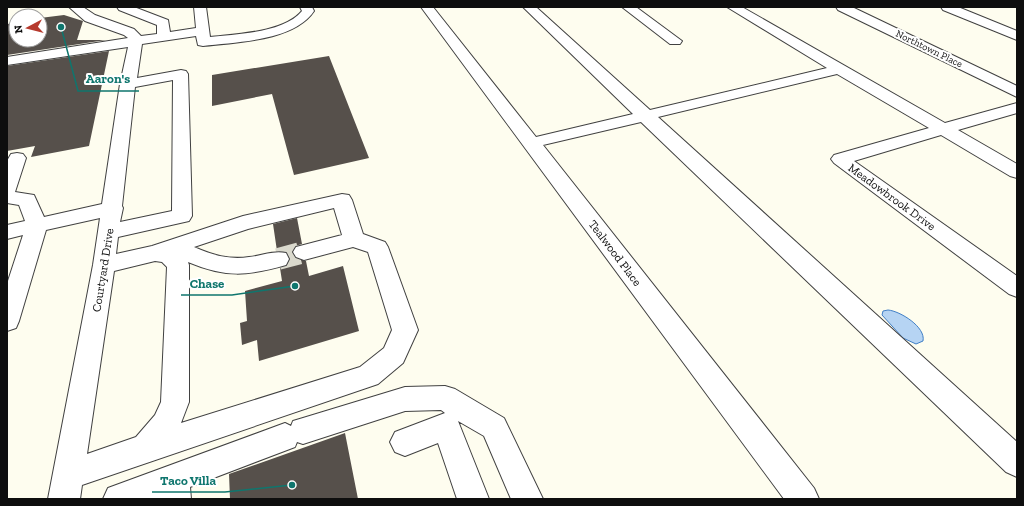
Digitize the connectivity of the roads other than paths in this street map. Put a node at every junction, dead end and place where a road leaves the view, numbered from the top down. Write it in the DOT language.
graph roads {
  1 [pos="75,7"];
  2 [pos="123,7"];
  3 [pos="200,7"];
  4 [pos="306,7"];
  5 [pos="427,7"];
  6 [pos="528,7"];
  7 [pos="628,7"];
  8 [pos="733,7"];
  9 [pos="842,7"];
  10 [pos="947,7"];
  11 [pos="203,30"];
  12 [pos="164,36"];
  13 [pos="1017,36"];
  14 [pos="136,41"];
  15 [pos="675,41"];
  16 [pos="7,61"];
  17 [pos="839,69"];
  18 [pos="128,84"];
  19 [pos="1017,92"];
  20 [pos="1017,108"];
  21 [pos="645,116"];
  22 [pos="944,129"];
  23 [pos="531,143"];
  24 [pos="17,158"];
  25 [pos="1017,172"];
  26 [pos="7,190"];
  27 [pos="7,197"];
  28 [pos="113,208"];
  29 [pos="37,225"];
  30 [pos="7,232"];
  31 [pos="110,232"];
  32 [pos="354,239"];
  33 [pos="164,250"];
  34 [pos="304,252"];
  35 [pos="278,259"];
  36 [pos="104,265"];
  37 [pos="14,279"];
  38 [pos="1017,288"];
  39 [pos="7,321"];
  40 [pos="405,442"];
  41 [pos="146,448"];
  42 [pos="1017,462"];
  43 [pos="66,487"];
  44 [pos="174,489"];
  45 [pos="119,499"];
  46 [pos="473,499"];
  47 [pos="527,499"];
  48 [pos="803,499"];
  1 -- 14 [label="street"];
  2 -- 12 [label="street"];
  3 -- 11 [label="street"];
  4 -- 11 [label="street"];
  5 -- 23 [label="street, Tealwood Place"];
  6 -- 21 [label="street"];
  7 -- 15 [label="street"];
  8 -- 17 [label="street"];
  9 -- 19 [label="street, Northtown Place"];
  10 -- 13 [label="street"];
  11 -- 12 [label="street"];
  12 -- 14 [label="street"];
  14 -- 16 [label="street"];
  14 -- 18 [label="street, Courtyard Drive"];
  17 -- 21 [label="street"];
  17 -- 22 [label="street"];
  18 -- 28 [label="street, Courtyard Drive"];
  18 -- 31 [label="street"];
  20 -- 22 [label="street, Meadowbrook Drive"];
  21 -- 23 [label="street"];
  21 -- 42 [label="street"];
  22 -- 25 [label="street"];
  22 -- 38 [label="street, Meadowbrook Drive"];
  23 -- 48 [label="street, Tealwood Place"];
  24 -- 26 [label="street"];
  27 -- 29 [label="street"];
  28 -- 29 [label="street"];
  28 -- 31 [label="street, Courtyard Drive"];
  29 -- 30 [label="street"];
  29 -- 37 [label="street"];
  31 -- 36 [label="street, Courtyard Drive"];
  32 -- 33 [label="street"];
  32 -- 34 [label="street"];
  32 -- 41 [label="street"];
  33 -- 35 [label="street"];
  33 -- 36 [label="street"];
  33 -- 41 [label="street"];
  36 -- 43 [label="street, Courtyard Drive"];
  37 -- 39 [label="street"];
  40 -- 46 [label="street"];
  41 -- 43 [label="street"];
  44 -- 45 [label="street"];
  44 -- 47 [label="street"];
}
